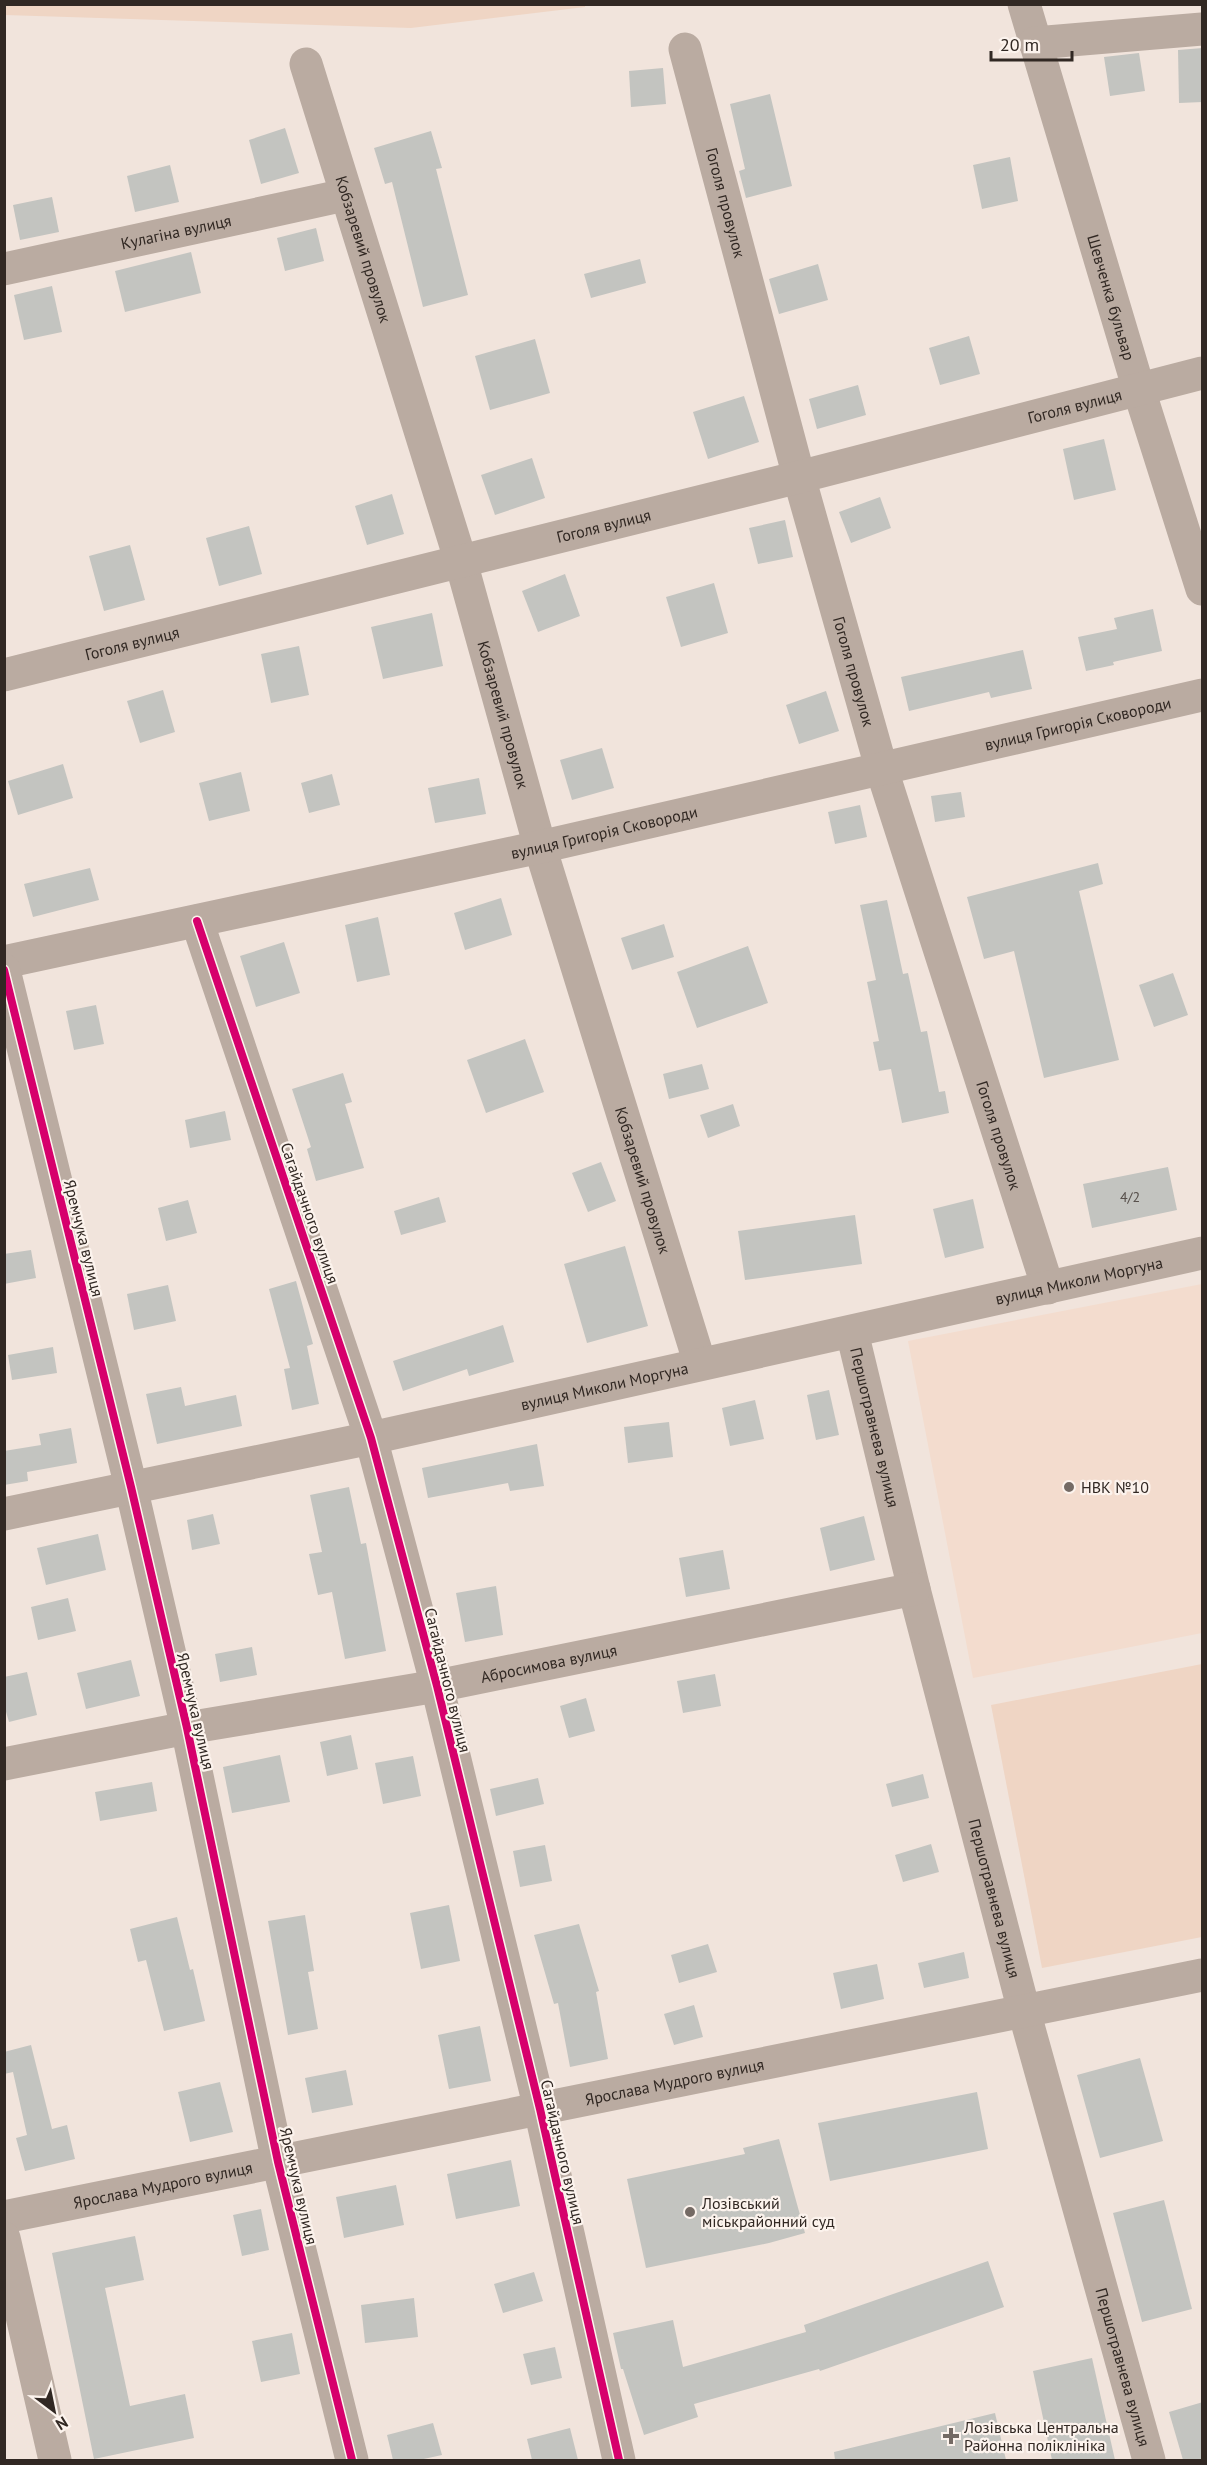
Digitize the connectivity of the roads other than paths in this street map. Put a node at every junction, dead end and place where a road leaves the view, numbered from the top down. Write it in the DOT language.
graph roads {
  1 [pos="1024,4"];
  2 [pos="1203,29"];
  3 [pos="1035,43"];
  4 [pos="685,49"];
  5 [pos="306,64"];
  6 [pos="345,195"];
  7 [pos="4,269"];
  8 [pos="1203,373"];
  9 [pos="1139,390"];
  10 [pos="800,477"];
  11 [pos="461,562"];
  12 [pos="1203,589"];
  13 [pos="4,675"];
  14 [pos="1203,695"];
  15 [pos="881,767"];
  16 [pos="540,847"];
  17 [pos="196,921"];
  18 [pos="4,962"];
  19 [pos="4,970"];
  20 [pos="1203,1252"];
  21 [pos="1048,1288"];
  22 [pos="852,1332"];
  23 [pos="700,1364"];
  24 [pos="371,1438"];
  25 [pos="131,1487"];
  26 [pos="4,1514"];
  27 [pos="914,1588"];
  28 [pos="436,1686"];
  29 [pos="187,1728"];
  30 [pos="4,1764"];
  31 [pos="1203,1975"];
  32 [pos="1024,2011"];
  33 [pos="540,2109"];
  34 [pos="278,2162"];
  35 [pos="4,2217"];
  36 [pos="4,2238"];
  37 [pos="55,2460"];
  38 [pos="352,2460"];
  39 [pos="619,2460"];
  40 [pos="1149,2460"];
  1 -- 3 [label="street, Шевченка бульвар"];
  2 -- 3 [label="street"];
  3 -- 9 [label="street, Шевченка бульвар"];
  4 -- 10 [label="street, Гоголя провулок"];
  5 -- 6 [label="street, Кобзаревий провулок"];
  6 -- 7 [label="street, Кулагіна вулиця"];
  6 -- 11 [label="street, Кобзаревий провулок"];
  8 -- 9 [label="street, Гоголя вулиця"];
  9 -- 10 [label="street, Гоголя вулиця"];
  9 -- 12 [label="street, Шевченка бульвар"];
  10 -- 11 [label="street, Гоголя вулиця"];
  10 -- 15 [label="street, Гоголя провулок"];
  11 -- 13 [label="street, Гоголя вулиця"];
  11 -- 16 [label="street, Кобзаревий провулок"];
  14 -- 15 [label="street, вулиця Григорія Сковороди"];
  15 -- 16 [label="street, вулиця Григорія Сковороди"];
  15 -- 21 [label="street, Гоголя провулок"];
  16 -- 17 [label="street, вулиця Григорія Сковороди"];
  16 -- 23 [label="street, Кобзаревий провулок"];
  17 -- 18 [label="street, вулиця Григорія Сковороди"];
  17 -- 24 [label="street, Сагайдачного вулиця"];
  19 -- 25 [label="street, Яремчука вулиця"];
  20 -- 21 [label="street, вулиця Миколи Моргуна"];
  21 -- 22 [label="street, вулиця Миколи Моргуна"];
  22 -- 23 [label="street, вулиця Миколи Моргуна"];
  22 -- 27 [label="street, Першотравнева вулиця"];
  23 -- 24 [label="street, вулиця Миколи Моргуна"];
  24 -- 25 [label="street, вулиця Миколи Моргуна"];
  24 -- 28 [label="street, Сагайдачного вулиця"];
  25 -- 26 [label="street, вулиця Миколи Моргуна"];
  25 -- 29 [label="street, Яремчука вулиця"];
  27 -- 28 [label="street, Абросимова вулиця"];
  27 -- 32 [label="street, Першотравнева вулиця"];
  28 -- 29 [label="street, Абросимова вулиця"];
  28 -- 33 [label="street, Сагайдачного вулиця"];
  29 -- 30 [label="street, Абросимова вулиця"];
  29 -- 34 [label="street, Яремчука вулиця"];
  31 -- 32 [label="street, Ярослава Мудрого вулиця"];
  32 -- 33 [label="street, Ярослава Мудрого вулиця"];
  32 -- 40 [label="street, Першотравнева вулиця"];
  33 -- 34 [label="street, Ярослава Мудрого вулиця"];
  33 -- 39 [label="street, Сагайдачного вулиця"];
  34 -- 35 [label="street, Ярослава Мудрого вулиця"];
  34 -- 38 [label="street, Яремчука вулиця"];
  36 -- 37 [label="street"];
}
